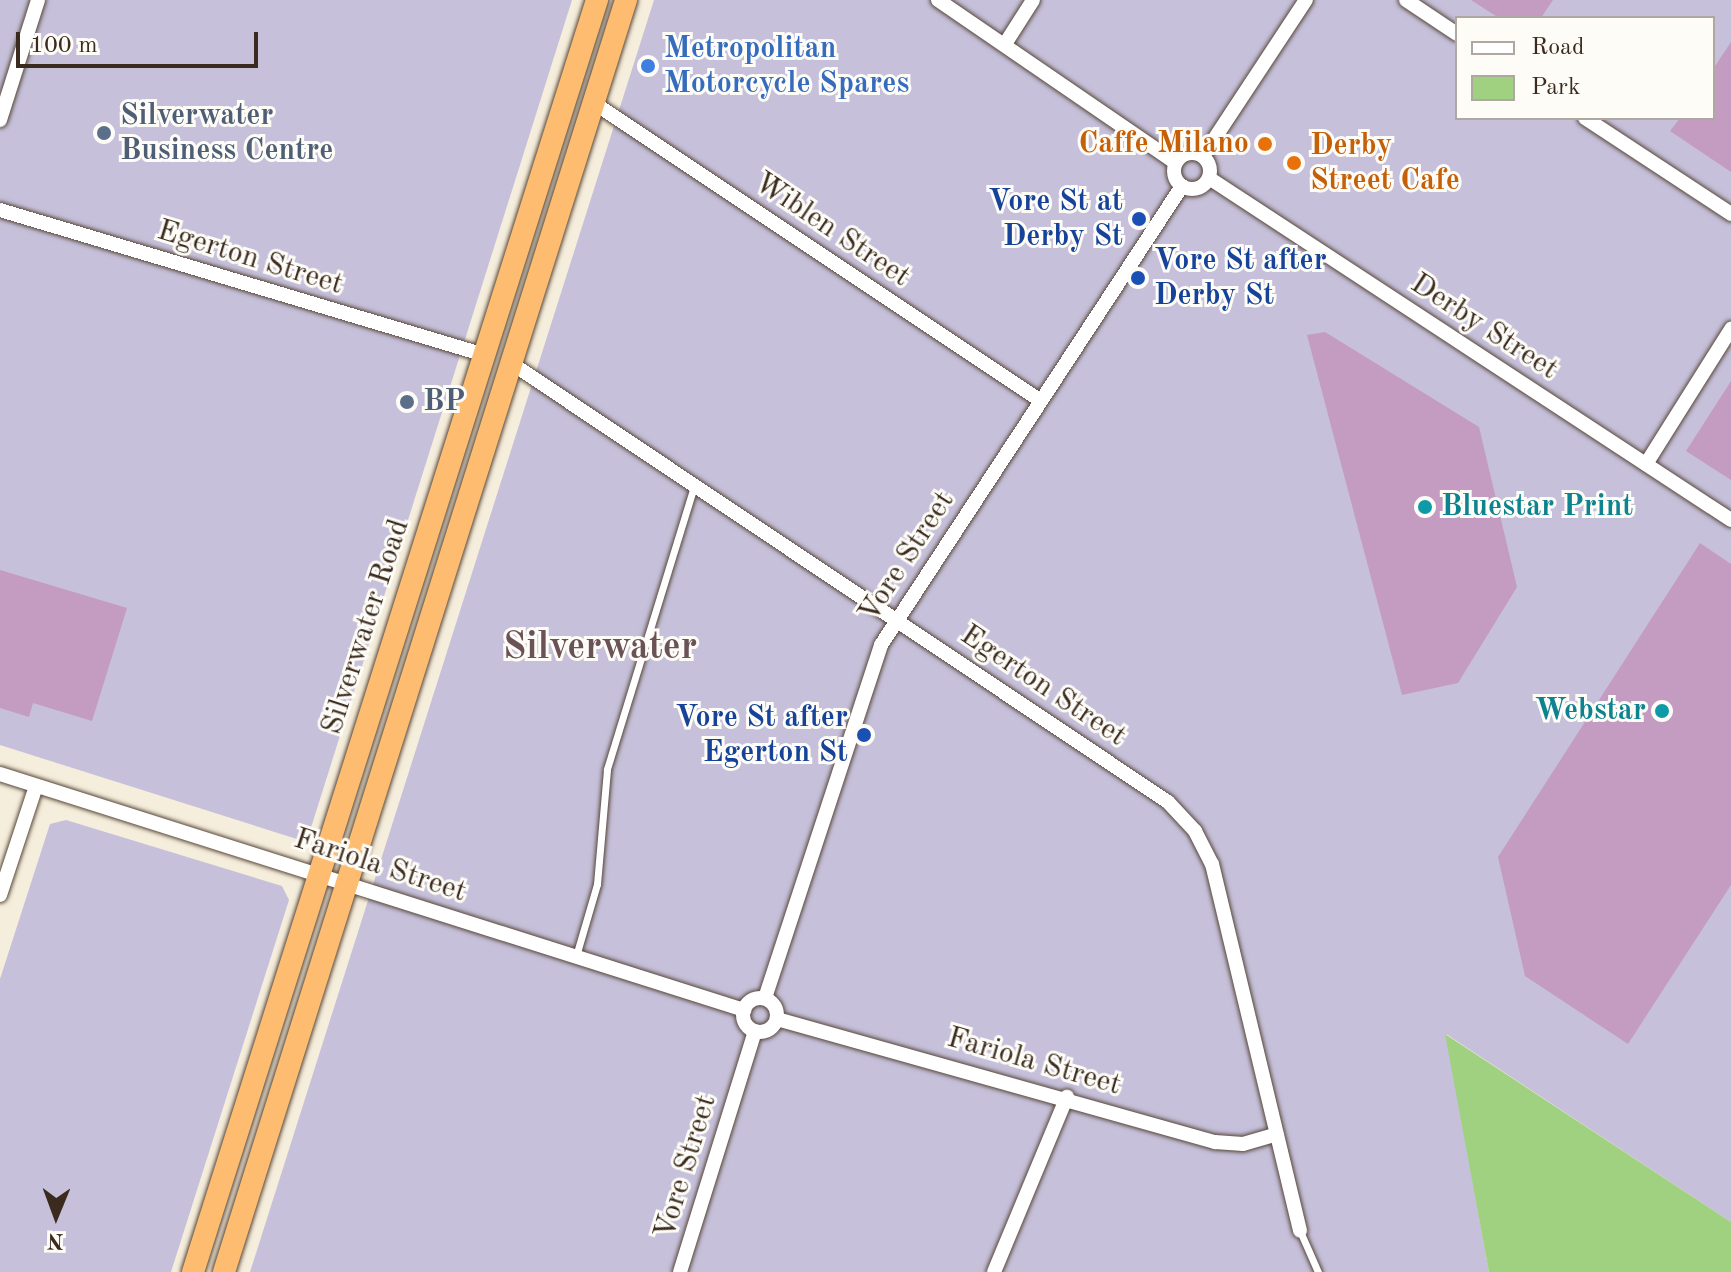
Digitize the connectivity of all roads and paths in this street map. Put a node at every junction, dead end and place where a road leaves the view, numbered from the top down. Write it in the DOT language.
graph roads {
  1 [pos="38,0"];
  2 [pos="597,0"];
  3 [pos="626,0"];
  4 [pos="938,0"];
  5 [pos="1033,0"];
  6 [pos="1306,0"];
  7 [pos="1406,0"];
  8 [pos="1455,33"];
  9 [pos="1005,44"];
  10 [pos="594,103"];
  11 [pos="0,120"];
  12 [pos="1588,120"];
  13 [pos="1203,156"];
  14 [pos="1175,162"];
  15 [pos="1209,178"];
  16 [pos="1182,186"];
  17 [pos="0,210"];
  18 [pos="1731,214"];
  19 [pos="1731,329"];
  20 [pos="485,355"];
  21 [pos="511,363"];
  22 [pos="1041,401"];
  23 [pos="1646,464"];
  24 [pos="695,486"];
  25 [pos="1731,520"];
  26 [pos="897,619"];
  27 [pos="0,774"];
  28 [pos="36,786"];
  29 [pos="321,874"];
  30 [pos="348,882"];
  31 [pos="0,895"];
  32 [pos="576,956"];
  33 [pos="765,998"];
  34 [pos="744,1010"];
  35 [pos="777,1019"];
  36 [pos="755,1031"];
  37 [pos="1067,1097"];
  38 [pos="1277,1134"];
  39 [pos="1300,1231"];
  40 [pos="193,1272"];
  41 [pos="224,1272"];
  42 [pos="680,1272"];
  43 [pos="994,1272"];
  44 [pos="1318,1272"];
  1 -- 11 [label="street"];
  2 -- 20 [label="highway, Silverwater Road"];
  3 -- 10 [label="highway, Silverwater Road"];
  4 -- 9 [label="street"];
  5 -- 9 [label="street"];
  6 -- 13 [label="street"];
  7 -- 8 [label="street"];
  9 -- 14 [label="street"];
  10 -- 21 [label="highway, Silverwater Road"];
  10 -- 22 [label="street, Wiblen Street"];
  12 -- 18 [label="street"];
  13 -- 14 [label="street"];
  13 -- 15 [label="street"];
  14 -- 16 [label="street"];
  15 -- 16 [label="street"];
  15 -- 23 [label="street, Derby Street"];
  16 -- 22 [label="street, Vore Street"];
  17 -- 20 [label="street, Egerton Street"];
  19 -- 23 [label="street"];
  20 -- 29 [label="highway, Silverwater Road"];
  21 -- 24 [label="street, Egerton Street"];
  21 -- 30 [label="highway, Silverwater Road"];
  22 -- 26 [label="street, Vore Street"];
  23 -- 25 [label="street, Derby Street"];
  24 -- 26 [label="street, Egerton Street"];
  24 -- 32 [label="lane"];
  26 -- 33 [label="street, Vore Street"];
  26 -- 38 [label="street, Egerton Street"];
  27 -- 28 [label="street, Fariola Street"];
  28 -- 29 [label="street, Fariola Street"];
  28 -- 31 [label="street"];
  29 -- 30 [label="street, Fariola Street"];
  29 -- 40 [label="highway, Silverwater Road"];
  30 -- 32 [label="street, Fariola Street"];
  30 -- 41 [label="highway, Silverwater Road"];
  32 -- 34 [label="street, Fariola Street"];
  33 -- 34 [label="street"];
  33 -- 35 [label="street"];
  34 -- 36 [label="street"];
  35 -- 36 [label="street"];
  35 -- 37 [label="street, Fariola Street"];
  36 -- 42 [label="street, Vore Street"];
  37 -- 38 [label="street, Fariola Street"];
  37 -- 43 [label="street"];
  38 -- 39 [label="street, Egerton Street"];
  39 -- 44 [label="lane"];
}
